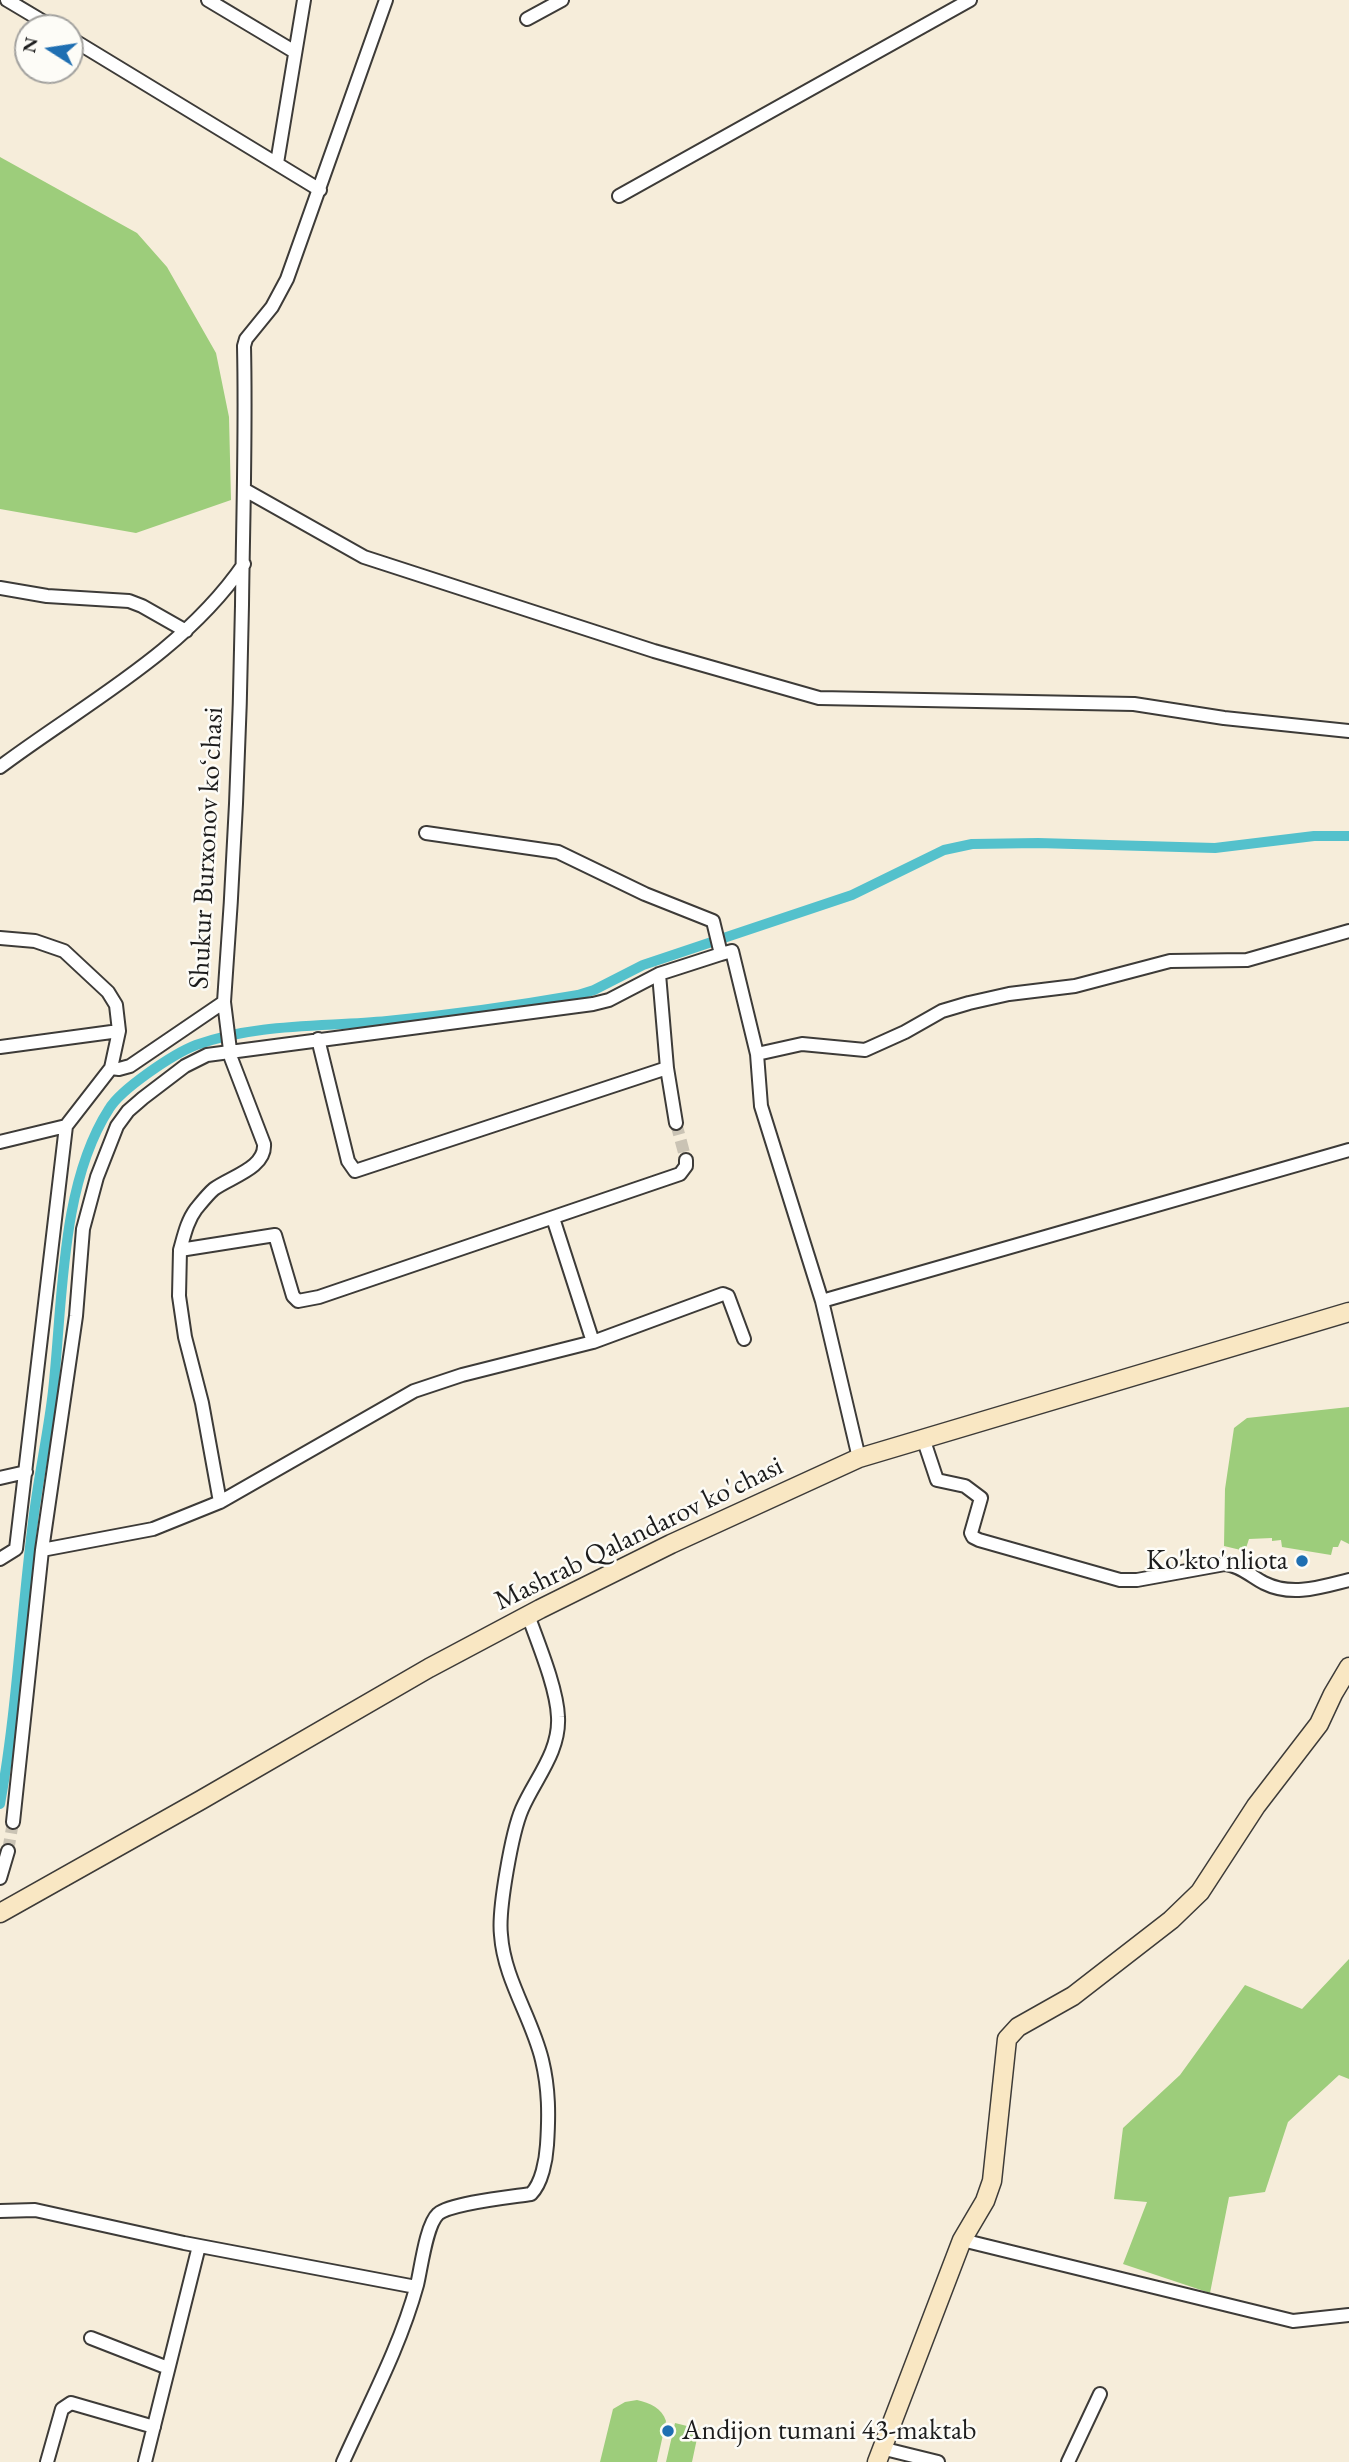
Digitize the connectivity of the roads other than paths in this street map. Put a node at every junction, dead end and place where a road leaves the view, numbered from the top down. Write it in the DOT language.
graph roads {
  1 [pos="7,0"];
  2 [pos="208,0"];
  3 [pos="304,0"];
  4 [pos="386,0"];
  5 [pos="562,0"];
  6 [pos="970,0"];
  7 [pos="30,14"];
  8 [pos="527,19"];
  9 [pos="84,46"];
  10 [pos="295,52"];
  11 [pos="277,163"];
  12 [pos="320,190"];
  13 [pos="619,196"];
  14 [pos="245,490"];
  15 [pos="244,564"];
  16 [pos="0,588"];
  17 [pos="187,631"];
  18 [pos="1349,732"];
  19 [pos="0,767"];
  20 [pos="426,833"];
  21 [pos="1349,931"];
  22 [pos="0,939"];
  23 [pos="720,951"];
  24 [pos="659,974"];
  25 [pos="225,1004"];
  26 [pos="119,1031"];
  27 [pos="318,1040"];
  28 [pos="230,1046"];
  29 [pos="0,1047"];
  30 [pos="757,1054"];
  31 [pos="111,1068"];
  32 [pos="667,1068"];
  33 [pos="676,1122"];
  34 [pos="66,1126"];
  35 [pos="0,1142"];
  36 [pos="1349,1150"];
  37 [pos="687,1160"];
  38 [pos="553,1218"];
  39 [pos="180,1250"];
  40 [pos="822,1301"];
  41 [pos="1349,1312"];
  42 [pos="744,1339"];
  43 [pos="593,1342"];
  44 [pos="923,1437"];
  45 [pos="859,1458"];
  46 [pos="26,1472"];
  47 [pos="0,1478"];
  48 [pos="220,1502"];
  49 [pos="42,1550"];
  50 [pos="0,1559"];
  51 [pos="1349,1580"];
  52 [pos="528,1615"];
  53 [pos="1349,1667"];
  54 [pos="13,1822"];
  55 [pos="8,1851"];
  56 [pos="0,1878"];
  57 [pos="0,1913"];
  58 [pos="0,2211"];
  59 [pos="962,2240"];
  60 [pos="199,2246"];
  61 [pos="416,2287"];
  62 [pos="1349,2315"];
  63 [pos="91,2338"];
  64 [pos="168,2368"];
  65 [pos="1100,2394"];
  66 [pos="154,2427"];
  67 [pos="879,2455"];
  68 [pos="47,2462"];
  69 [pos="145,2462"];
  70 [pos="343,2462"];
  71 [pos="937,2462"];
  72 [pos="1068,2462"];
  1 -- 7 [label="street"];
  2 -- 10 [label="street"];
  3 -- 10 [label="street"];
  4 -- 12 [label="street, Shukur Burxonov koʻchasi"];
  5 -- 8 [label="street"];
  6 -- 13 [label="street"];
  9 -- 11 [label="street"];
  10 -- 11 [label="street"];
  11 -- 12 [label="street"];
  12 -- 14 [label="street, Shukur Burxonov koʻchasi"];
  14 -- 15 [label="street, Shukur Burxonov koʻchasi"];
  14 -- 18 [label="street"];
  15 -- 17 [label="street"];
  15 -- 25 [label="street, Shukur Burxonov koʻchasi"];
  16 -- 17 [label="street"];
  17 -- 19 [label="street"];
  20 -- 23 [label="street"];
  21 -- 30 [label="street"];
  22 -- 26 [label="street"];
  23 -- 24 [label="street"];
  23 -- 30 [label="street"];
  24 -- 27 [label="street"];
  24 -- 32 [label="street"];
  25 -- 28 [label="street"];
  25 -- 31 [label="street, Shukur Burxonov koʻchasi"];
  26 -- 29 [label="street"];
  26 -- 31 [label="street"];
  27 -- 28 [label="street"];
  27 -- 32 [label="street"];
  28 -- 39 [label="street"];
  28 -- 49 [label="street"];
  30 -- 40 [label="street"];
  31 -- 34 [label="street"];
  32 -- 33 [label="street"];
  34 -- 35 [label="street"];
  34 -- 46 [label="street"];
  36 -- 40 [label="street"];
  37 -- 38 [label="street"];
  38 -- 39 [label="street"];
  38 -- 43 [label="street"];
  39 -- 48 [label="street"];
  40 -- 45 [label="street"];
  41 -- 44 [label="main road, Mashrab Qalandarov ko'chasi"];
  42 -- 43 [label="street"];
  43 -- 48 [label="street"];
  44 -- 45 [label="main road, Mashrab Qalandarov ko'chasi"];
  44 -- 51 [label="street"];
  45 -- 52 [label="main road, Mashrab Qalandarov ko'chasi"];
  46 -- 47 [label="street"];
  46 -- 50 [label="street"];
  48 -- 49 [label="street"];
  49 -- 54 [label="street"];
  52 -- 57 [label="main road, Mashrab Qalandarov ko'chasi"];
  52 -- 61 [label="street"];
  53 -- 59 [label="main road"];
  55 -- 56 [label="street"];
  58 -- 60 [label="street"];
  59 -- 62 [label="street"];
  59 -- 67 [label="main road"];
  60 -- 61 [label="street"];
  60 -- 64 [label="street"];
  61 -- 70 [label="street"];
  63 -- 64 [label="street"];
  64 -- 66 [label="street"];
  65 -- 72 [label="street"];
  66 -- 68 [label="street"];
  66 -- 69 [label="street"];
  67 -- 71 [label="street"];
}
